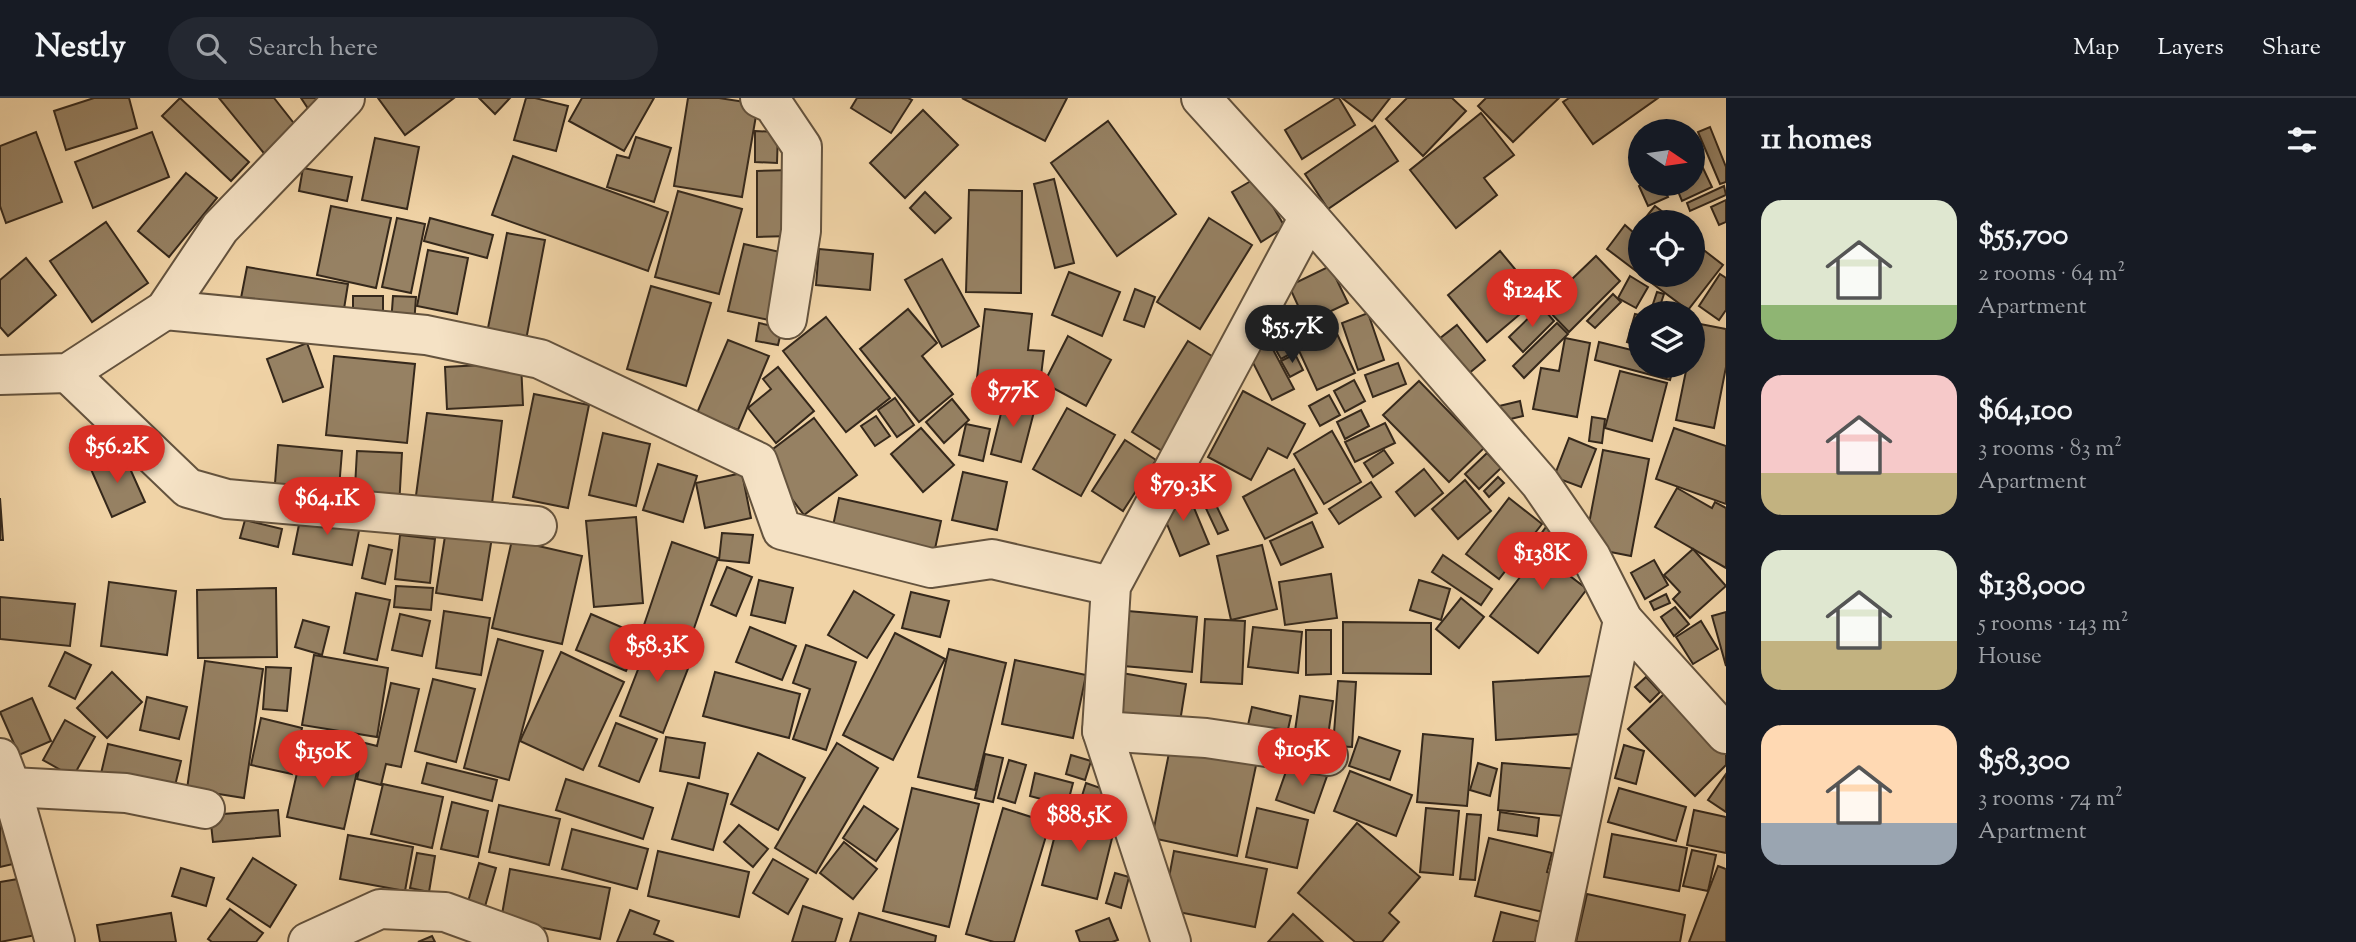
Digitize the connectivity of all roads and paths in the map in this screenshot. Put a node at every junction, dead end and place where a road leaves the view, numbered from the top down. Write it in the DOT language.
graph roads {
  1 [pos="345,98"];
  2 [pos="760,98"];
  3 [pos="1204,99"];
  4 [pos="1310,217"];
  5 [pos="165,310"];
  6 [pos="787,319"];
  7 [pos="68,373"];
  8 [pos="0,375"];
  9 [pos="537,526"];
  10 [pos="1111,586"];
  11 [pos="1623,620"];
  12 [pos="1102,731"];
  13 [pos="1726,734"];
  14 [pos="1328,756"];
  15 [pos="5,772"];
  16 [pos="205,808"];
  17 [pos="55,942"];
  18 [pos="308,942"];
  19 [pos="528,942"];
  20 [pos="1171,942"];
  21 [pos="1555,942"];
  1 -- 5 [label="street"];
  2 -- 6 [label="street"];
  3 -- 4 [label="street"];
  4 -- 10 [label="street"];
  4 -- 11 [label="street"];
  5 -- 7 [label="street"];
  5 -- 10 [label="street"];
  7 -- 8 [label="street"];
  7 -- 9 [label="street"];
  10 -- 12 [label="street"];
  11 -- 13 [label="street"];
  11 -- 21 [label="street"];
  12 -- 14 [label="street"];
  12 -- 20 [label="street"];
  15 -- 16 [label="street"];
  15 -- 17 [label="street"];
  18 -- 19 [label="street"];
}
